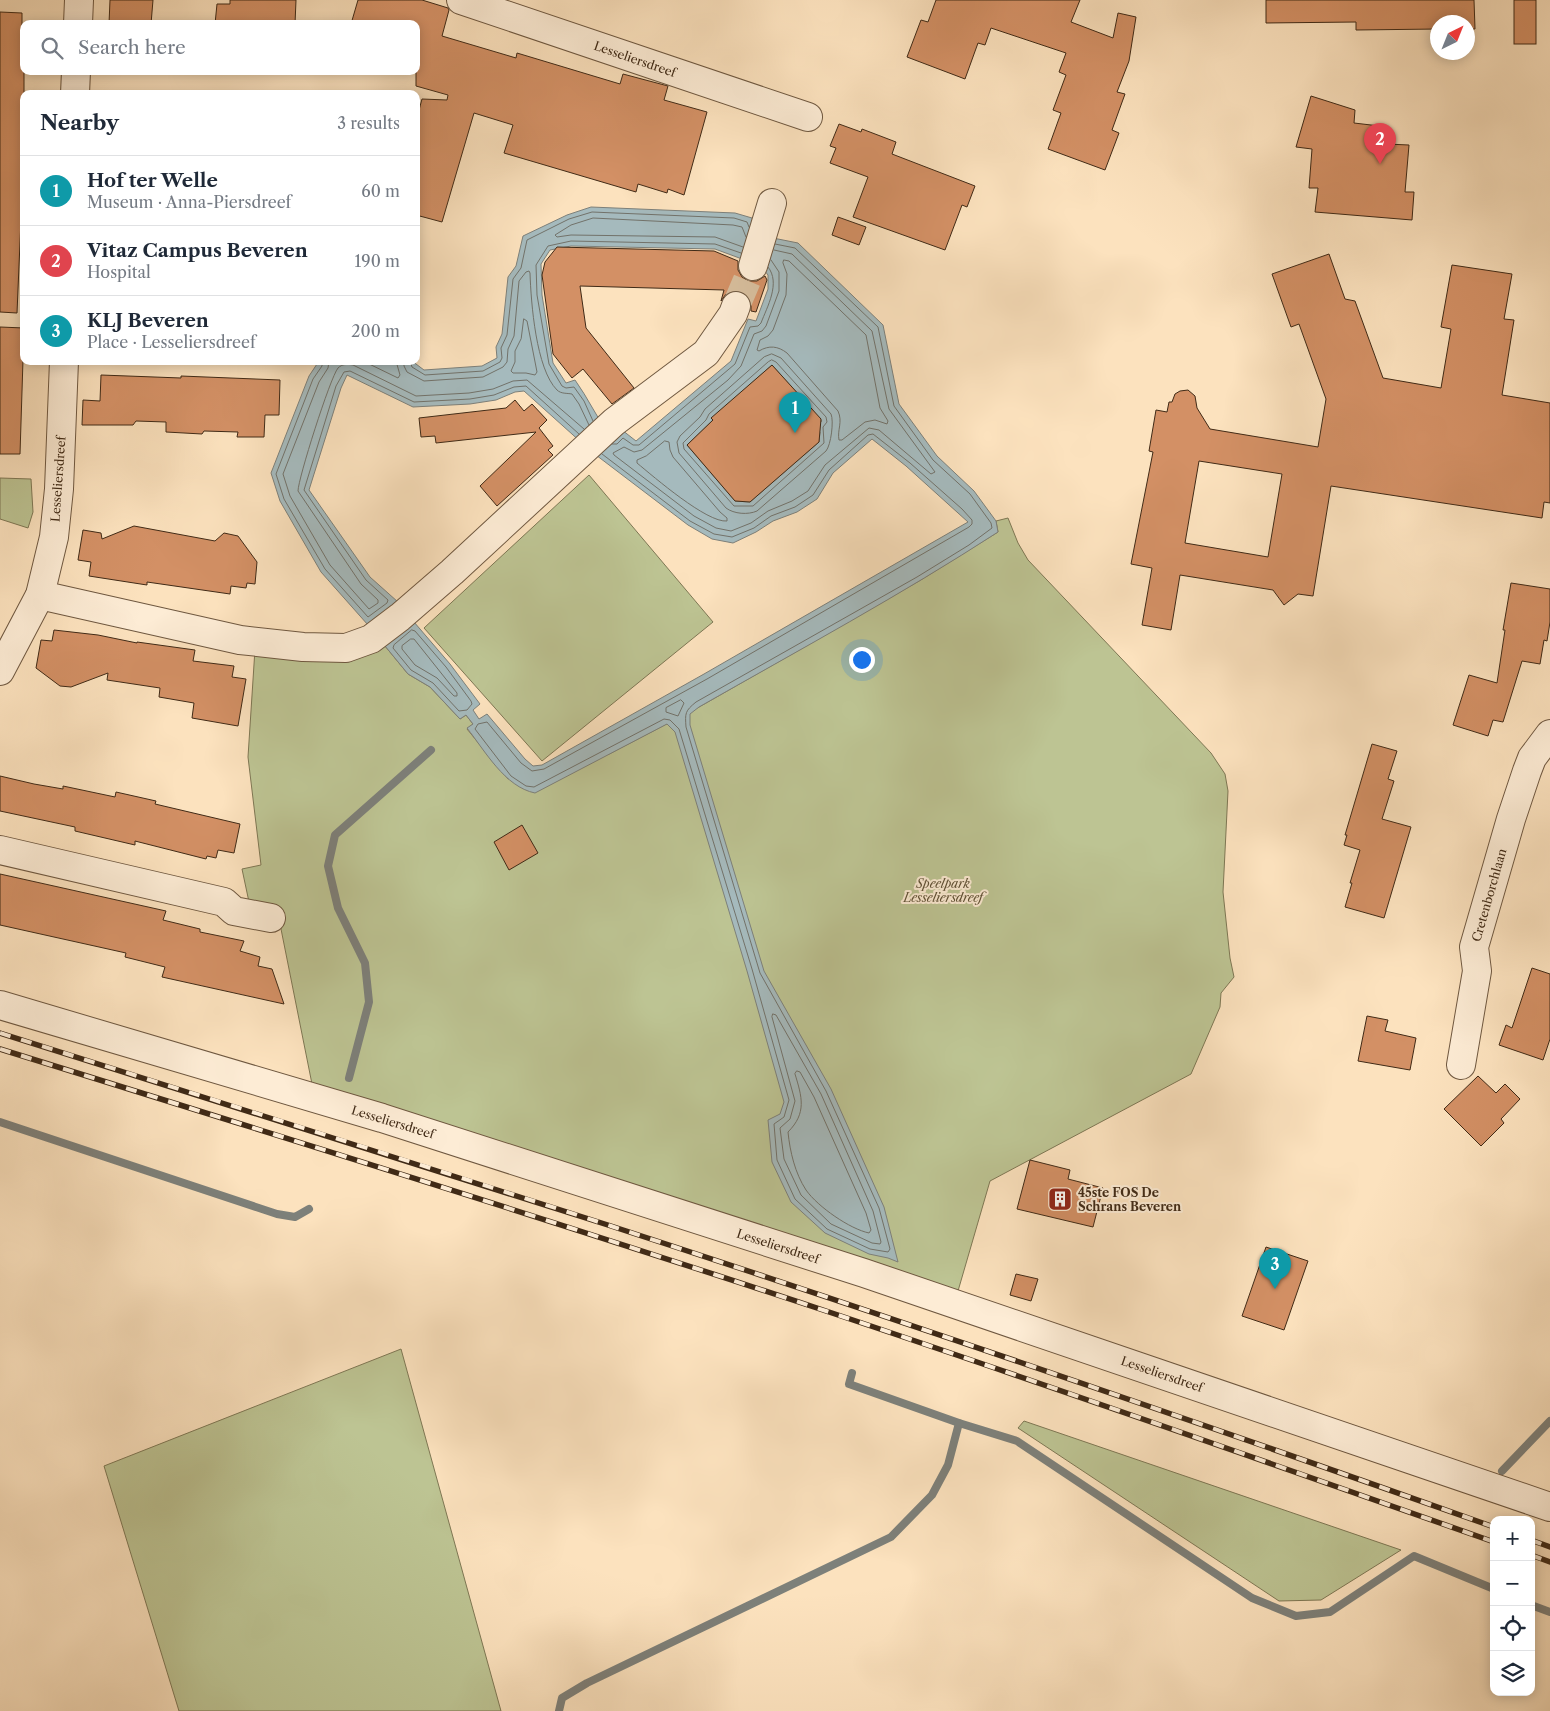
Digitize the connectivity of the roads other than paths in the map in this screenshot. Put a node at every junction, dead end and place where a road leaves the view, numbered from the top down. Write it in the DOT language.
graph roads {
  1 [pos="79,0"];
  2 [pos="461,0"];
  3 [pos="78,20"];
  4 [pos="76,75"];
  5 [pos="75,90"];
  6 [pos="808,117"];
  7 [pos="769,214"];
  8 [pos="753,265"];
  9 [pos="736,306"];
  10 [pos="64,365"];
  11 [pos="40,594"];
  12 [pos="0,671"];
  13 [pos="1550,734"];
  14 [pos="0,850"];
  15 [pos="270,918"];
  16 [pos="0,1005"];
  17 [pos="1461,1065"];
  18 [pos="1550,1507"];
  1 -- 3 [label="street"];
  2 -- 6 [label="street, Lesseliersdreef"];
  4 -- 5 [label="street"];
  7 -- 8 [label="street"];
  9 -- 11 [label="street"];
  10 -- 11 [label="street, Lesseliersdreef"];
  11 -- 12 [label="street, Lesseliersdreef"];
  13 -- 17 [label="street, Cretenborchlaan"];
  14 -- 15 [label="street"];
  16 -- 18 [label="street, Lesseliersdreef"];
}
